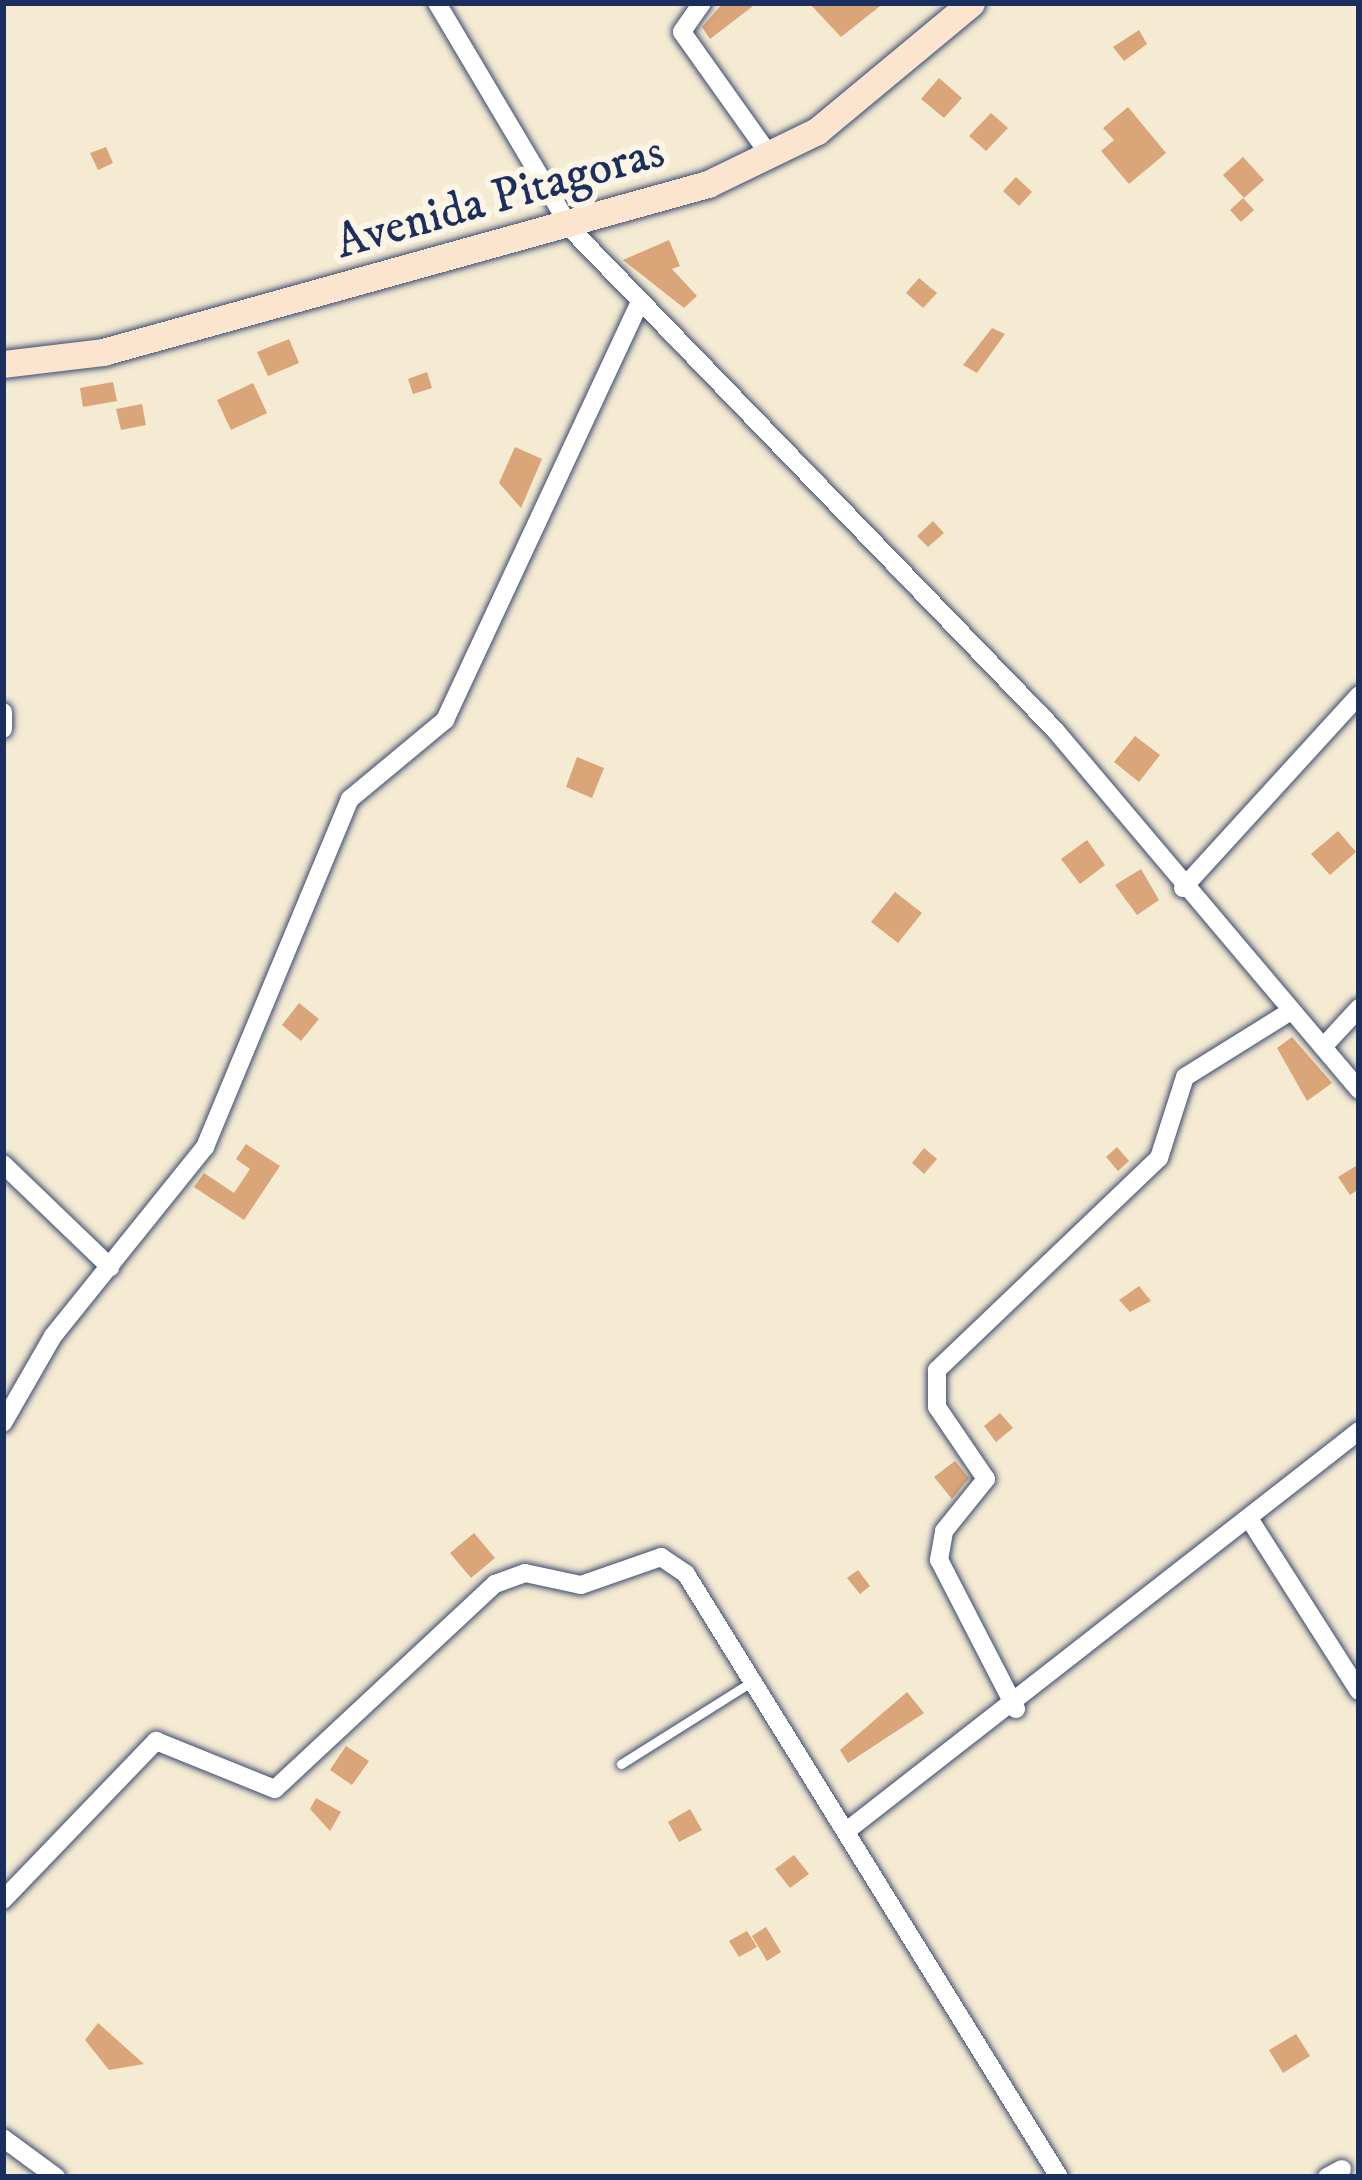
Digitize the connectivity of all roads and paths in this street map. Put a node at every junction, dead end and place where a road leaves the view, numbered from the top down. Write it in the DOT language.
graph roads {
  1 [pos="437,3"];
  2 [pos="702,3"];
  3 [pos="971,3"];
  4 [pos="767,154"];
  5 [pos="572,230"];
  6 [pos="638,306"];
  7 [pos="3,364"];
  8 [pos="1359,694"];
  9 [pos="3,712"];
  10 [pos="3,730"];
  11 [pos="1183,888"];
  12 [pos="1359,1008"];
  13 [pos="1291,1011"];
  14 [pos="1323,1047"];
  15 [pos="1359,1090"];
  16 [pos="3,1164"];
  17 [pos="110,1267"];
  18 [pos="3,1423"];
  19 [pos="1359,1432"];
  20 [pos="1250,1520"];
  21 [pos="751,1682"];
  22 [pos="1359,1691"];
  23 [pos="1016,1709"];
  24 [pos="622,1764"];
  25 [pos="849,1829"];
  26 [pos="3,1900"];
  27 [pos="3,2138"];
  28 [pos="56,2177"];
  29 [pos="1059,2177"];
  1 -- 5 [label="street"];
  2 -- 4 [label="street"];
  3 -- 4 [label="main road, Avenida Pitagoras"];
  4 -- 5 [label="main road, Avenida Pitagoras"];
  5 -- 6 [label="street"];
  5 -- 7 [label="main road, Avenida Pitagoras"];
  6 -- 11 [label="street"];
  6 -- 17 [label="street"];
  8 -- 11 [label="street"];
  9 -- 10 [label="street"];
  11 -- 13 [label="street"];
  12 -- 14 [label="street"];
  13 -- 14 [label="street"];
  13 -- 23 [label="street"];
  14 -- 15 [label="street"];
  16 -- 17 [label="street"];
  17 -- 18 [label="street"];
  19 -- 20 [label="street"];
  20 -- 22 [label="street"];
  20 -- 23 [label="street"];
  21 -- 24 [label="lane"];
  21 -- 25 [label="street"];
  21 -- 26 [label="street"];
  23 -- 25 [label="street"];
  25 -- 29 [label="street"];
  27 -- 28 [label="street"];
}
